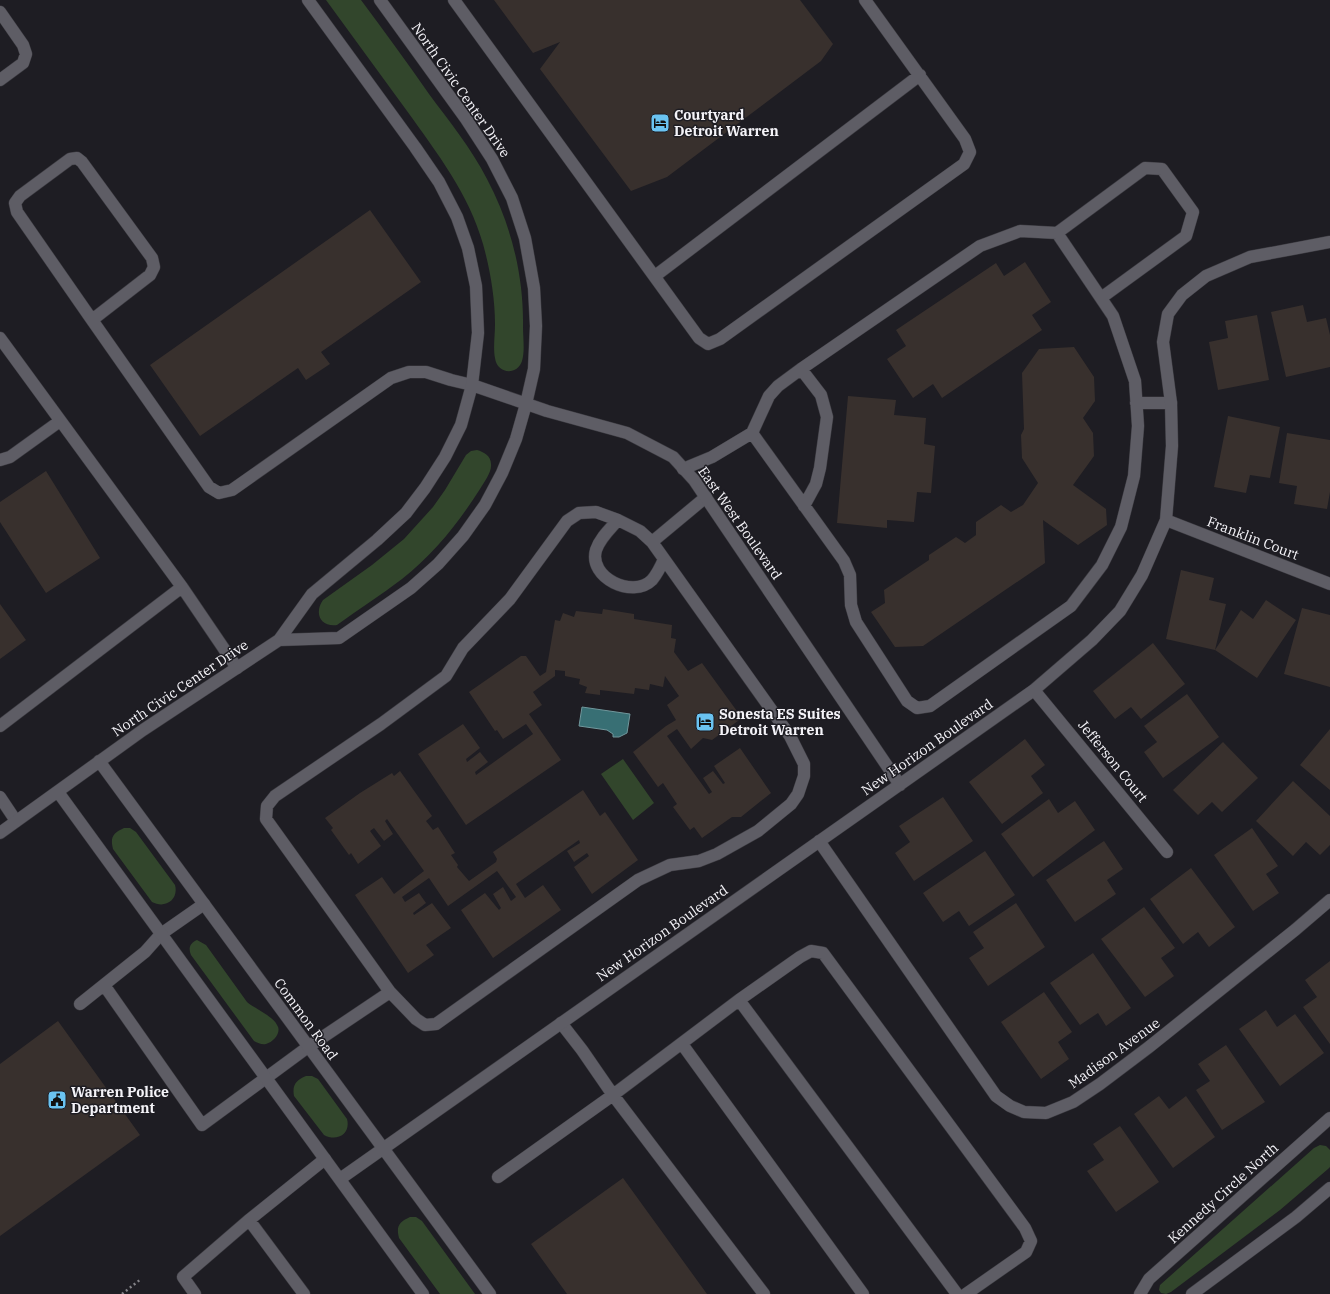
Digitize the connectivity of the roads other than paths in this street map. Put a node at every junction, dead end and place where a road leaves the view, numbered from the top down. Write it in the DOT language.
graph roads {
  1 [pos="308,0"];
  2 [pos="380,0"];
  3 [pos="454,0"];
  4 [pos="865,0"];
  5 [pos="0,12"];
  6 [pos="920,75"];
  7 [pos="0,80"];
  8 [pos="1057,233"];
  9 [pos="1330,242"];
  10 [pos="655,276"];
  11 [pos="1101,298"];
  12 [pos="92,320"];
  13 [pos="0,338"];
  14 [pos="801,369"];
  15 [pos="472,385"];
  16 [pos="1136,403"];
  17 [pos="1171,403"];
  18 [pos="526,404"];
  19 [pos="60,421"];
  20 [pos="752,433"];
  21 [pos="0,460"];
  22 [pos="683,469"];
  23 [pos="706,497"];
  24 [pos="804,506"];
  25 [pos="618,520"];
  26 [pos="1166,520"];
  27 [pos="652,542"];
  28 [pos="664,559"];
  29 [pos="1330,584"];
  30 [pos="182,587"];
  31 [pos="279,640"];
  32 [pos="237,668"];
  33 [pos="1034,690"];
  34 [pos="0,726"];
  35 [pos="99,761"];
  36 [pos="900,785"];
  37 [pos="58,792"];
  38 [pos="0,797"];
  39 [pos="16,821"];
  40 [pos="0,833"];
  41 [pos="819,841"];
  42 [pos="1167,852"];
  43 [pos="1330,900"];
  44 [pos="204,904"];
  45 [pos="161,934"];
  46 [pos="104,985"];
  47 [pos="390,992"];
  48 [pos="739,1000"];
  49 [pos="80,1004"];
  50 [pos="561,1023"];
  51 [pos="682,1044"];
  52 [pos="308,1047"];
  53 [pos="266,1077"];
  54 [pos="613,1095"];
  55 [pos="1330,1118"];
  56 [pos="383,1149"];
  57 [pos="324,1159"];
  58 [pos="498,1177"];
  59 [pos="340,1180"];
  60 [pos="1330,1188"];
  61 [pos="249,1220"];
  62 [pos="195,1294"];
  63 [pos="304,1294"];
  64 [pos="423,1294"];
  65 [pos="490,1294"];
  66 [pos="764,1294"];
  67 [pos="864,1294"];
  68 [pos="956,1294"];
  69 [pos="966,1294"];
  70 [pos="1140,1294"];
  71 [pos="1192,1294"];
  1 -- 15 [label="street, North Civic Center Drive"];
  2 -- 18 [label="street, North Civic Center Drive"];
  3 -- 10 [label="street"];
  4 -- 6 [label="street"];
  5 -- 7 [label="street"];
  6 -- 10 [label="street"];
  6 -- 10 [label="street"];
  8 -- 11 [label="street"];
  8 -- 11 [label="street"];
  8 -- 14 [label="street"];
  9 -- 17 [label="street, New Horizon Boulevard"];
  11 -- 16 [label="street"];
  12 -- 12 [label="street, East West Boulevard"];
  12 -- 15 [label="street, East West Boulevard"];
  13 -- 19 [label="street"];
  14 -- 20 [label="street"];
  14 -- 24 [label="street"];
  15 -- 18 [label="street, East West Boulevard"];
  15 -- 31 [label="street, North Civic Center Drive"];
  16 -- 17 [label="street"];
  16 -- 24 [label="street"];
  17 -- 26 [label="street, New Horizon Boulevard"];
  18 -- 22 [label="street, East West Boulevard"];
  18 -- 31 [label="street, North Civic Center Drive"];
  19 -- 21 [label="street"];
  19 -- 30 [label="street"];
  20 -- 22 [label="street"];
  20 -- 24 [label="street"];
  22 -- 23 [label="street, East West Boulevard"];
  23 -- 27 [label="street"];
  23 -- 36 [label="street, East West Boulevard"];
  25 -- 27 [label="street"];
  25 -- 28 [label="street"];
  25 -- 47 [label="street"];
  26 -- 29 [label="street, Franklin Court"];
  26 -- 33 [label="street, New Horizon Boulevard"];
  27 -- 28 [label="street"];
  28 -- 47 [label="street"];
  30 -- 32 [label="street"];
  30 -- 34 [label="street"];
  31 -- 32 [label="street, North Civic Center Drive"];
  32 -- 35 [label="street, North Civic Center Drive"];
  33 -- 36 [label="street, New Horizon Boulevard"];
  33 -- 42 [label="street, Jefferson Court"];
  35 -- 37 [label="street, North Civic Center Drive"];
  35 -- 44 [label="street, Common Road"];
  36 -- 41 [label="street, New Horizon Boulevard"];
  37 -- 39 [label="street, North Civic Center Drive"];
  37 -- 45 [label="street"];
  38 -- 39 [label="street"];
  39 -- 40 [label="street, North Civic Center Drive"];
  41 -- 43 [label="street, Madison Avenue"];
  41 -- 50 [label="street, New Horizon Boulevard"];
  44 -- 45 [label="street"];
  44 -- 52 [label="street, Common Road"];
  45 -- 46 [label="street"];
  45 -- 53 [label="street"];
  46 -- 49 [label="street"];
  46 -- 53 [label="street"];
  47 -- 52 [label="street"];
  48 -- 51 [label="street"];
  48 -- 68 [label="street"];
  48 -- 69 [label="street"];
  50 -- 54 [label="street"];
  50 -- 56 [label="street, New Horizon Boulevard"];
  51 -- 54 [label="street"];
  51 -- 67 [label="street"];
  52 -- 53 [label="street"];
  52 -- 56 [label="street, Common Road"];
  53 -- 57 [label="street"];
  54 -- 58 [label="street"];
  54 -- 66 [label="street"];
  55 -- 70 [label="street, Kennedy Circle North"];
  56 -- 59 [label="street, New Horizon Boulevard"];
  56 -- 65 [label="street, Common Road"];
  57 -- 59 [label="street"];
  57 -- 61 [label="street"];
  59 -- 64 [label="street"];
  60 -- 71 [label="street"];
  61 -- 62 [label="street"];
  61 -- 63 [label="street"];
}
